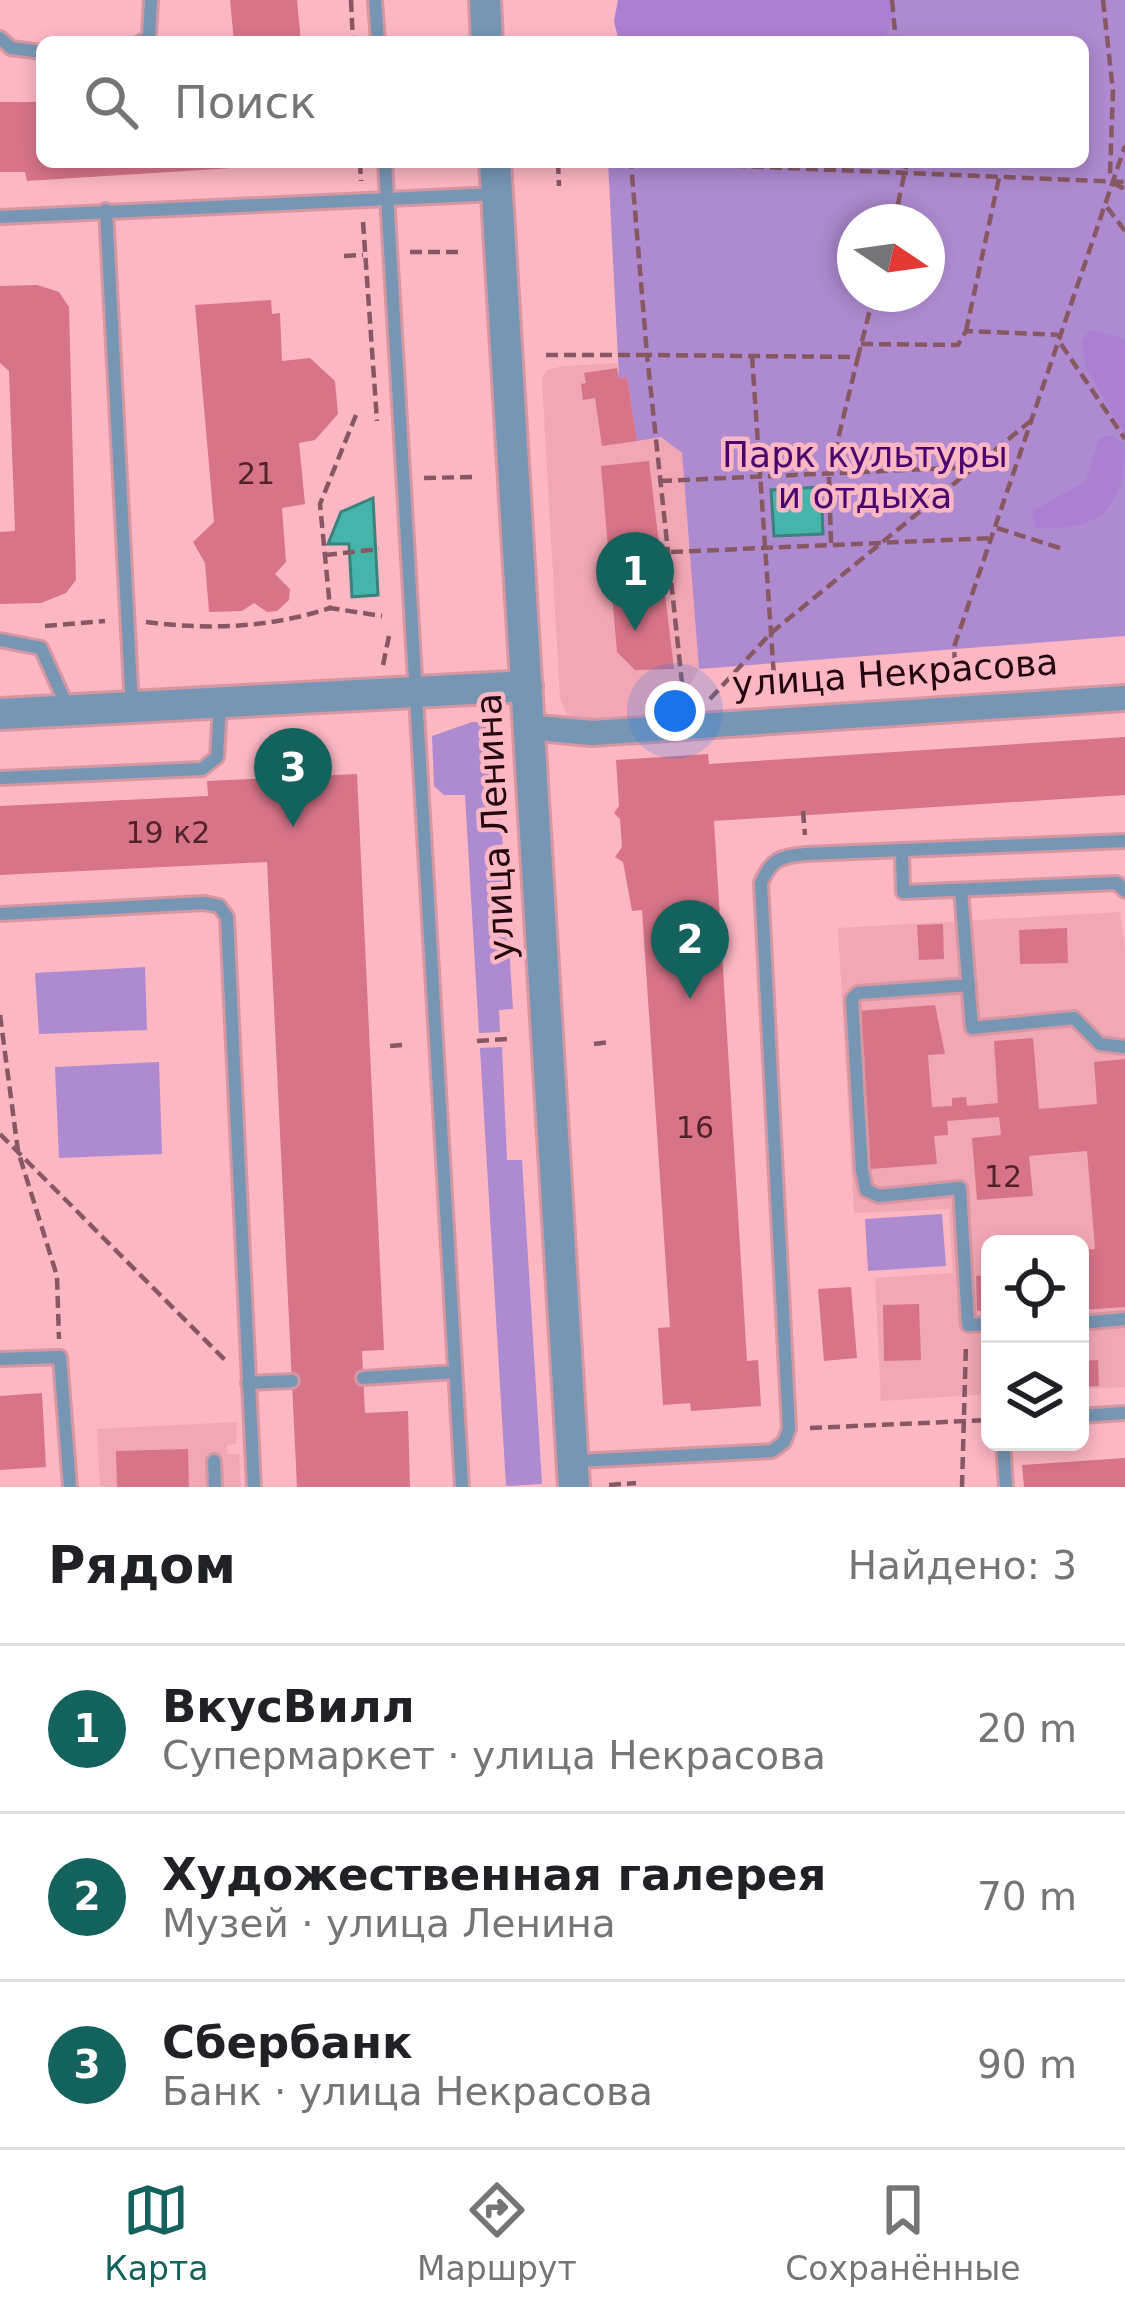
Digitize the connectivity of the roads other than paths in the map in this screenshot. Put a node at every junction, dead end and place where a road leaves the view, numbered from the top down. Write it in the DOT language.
graph roads {
  1 [pos="151,0"];
  2 [pos="375,0"];
  3 [pos="485,0"];
  4 [pos="149,36"];
  5 [pos="378,36"];
  6 [pos="488,36"];
  7 [pos="0,38"];
  8 [pos="36,51"];
  9 [pos="385,168"];
  10 [pos="495,168"];
  11 [pos="497,194"];
  12 [pos="387,195"];
  13 [pos="106,211"];
  14 [pos="0,217"];
  15 [pos="0,640"];
  16 [pos="527,686"];
  17 [pos="416,693"];
  18 [pos="1125,698"];
  19 [pos="220,704"];
  20 [pos="133,709"];
  21 [pos="68,710"];
  22 [pos="0,714"];
  23 [pos="527,727"];
  24 [pos="0,778"];
  25 [pos="1125,841"];
  26 [pos="902,854"];
  27 [pos="961,890"];
  28 [pos="1125,891"];
  29 [pos="0,914"];
  30 [pos="969,985"];
  31 [pos="1125,1047"];
  32 [pos="1125,1319"];
  33 [pos="1089,1322"];
  34 [pos="981,1324"];
  35 [pos="0,1359"];
  36 [pos="454,1372"];
  37 [pos="363,1378"];
  38 [pos="292,1381"];
  39 [pos="248,1383"];
  40 [pos="1125,1413"];
  41 [pos="1089,1415"];
  42 [pos="1004,1451"];
  43 [pos="214,1461"];
  44 [pos="573,1474"];
  45 [pos="70,1487"];
  46 [pos="215,1487"];
  47 [pos="254,1487"];
  48 [pos="462,1487"];
  49 [pos="1006,1487"];
  1 -- 4 [label="lane"];
  2 -- 5 [label="lane"];
  3 -- 6 [label="street"];
  7 -- 8 [label="lane"];
  9 -- 12 [label="lane"];
  10 -- 11 [label="street, улица Ленина"];
  11 -- 12 [label="lane"];
  11 -- 16 [label="street, улица Ленина"];
  12 -- 13 [label="lane"];
  12 -- 17 [label="lane"];
  13 -- 14 [label="lane"];
  13 -- 20 [label="lane"];
  15 -- 21 [label="lane"];
  16 -- 17 [label="street"];
  16 -- 23 [label="street, улица Ленина"];
  17 -- 19 [label="street"];
  17 -- 36 [label="lane"];
  18 -- 23 [label="street, улица Некрасова"];
  19 -- 20 [label="street"];
  19 -- 24 [label="lane"];
  20 -- 21 [label="street"];
  21 -- 22 [label="street"];
  23 -- 44 [label="street, улица Ленина"];
  25 -- 26 [label="lane"];
  26 -- 27 [label="lane"];
  26 -- 44 [label="lane"];
  27 -- 28 [label="lane"];
  27 -- 30 [label="lane"];
  29 -- 39 [label="lane"];
  30 -- 31 [label="lane"];
  30 -- 34 [label="lane"];
  32 -- 33 [label="lane"];
  35 -- 45 [label="lane"];
  36 -- 37 [label="lane"];
  36 -- 48 [label="lane"];
  38 -- 39 [label="lane"];
  39 -- 47 [label="lane"];
  40 -- 41 [label="lane"];
  42 -- 49 [label="lane"];
  43 -- 46 [label="lane"];
}
